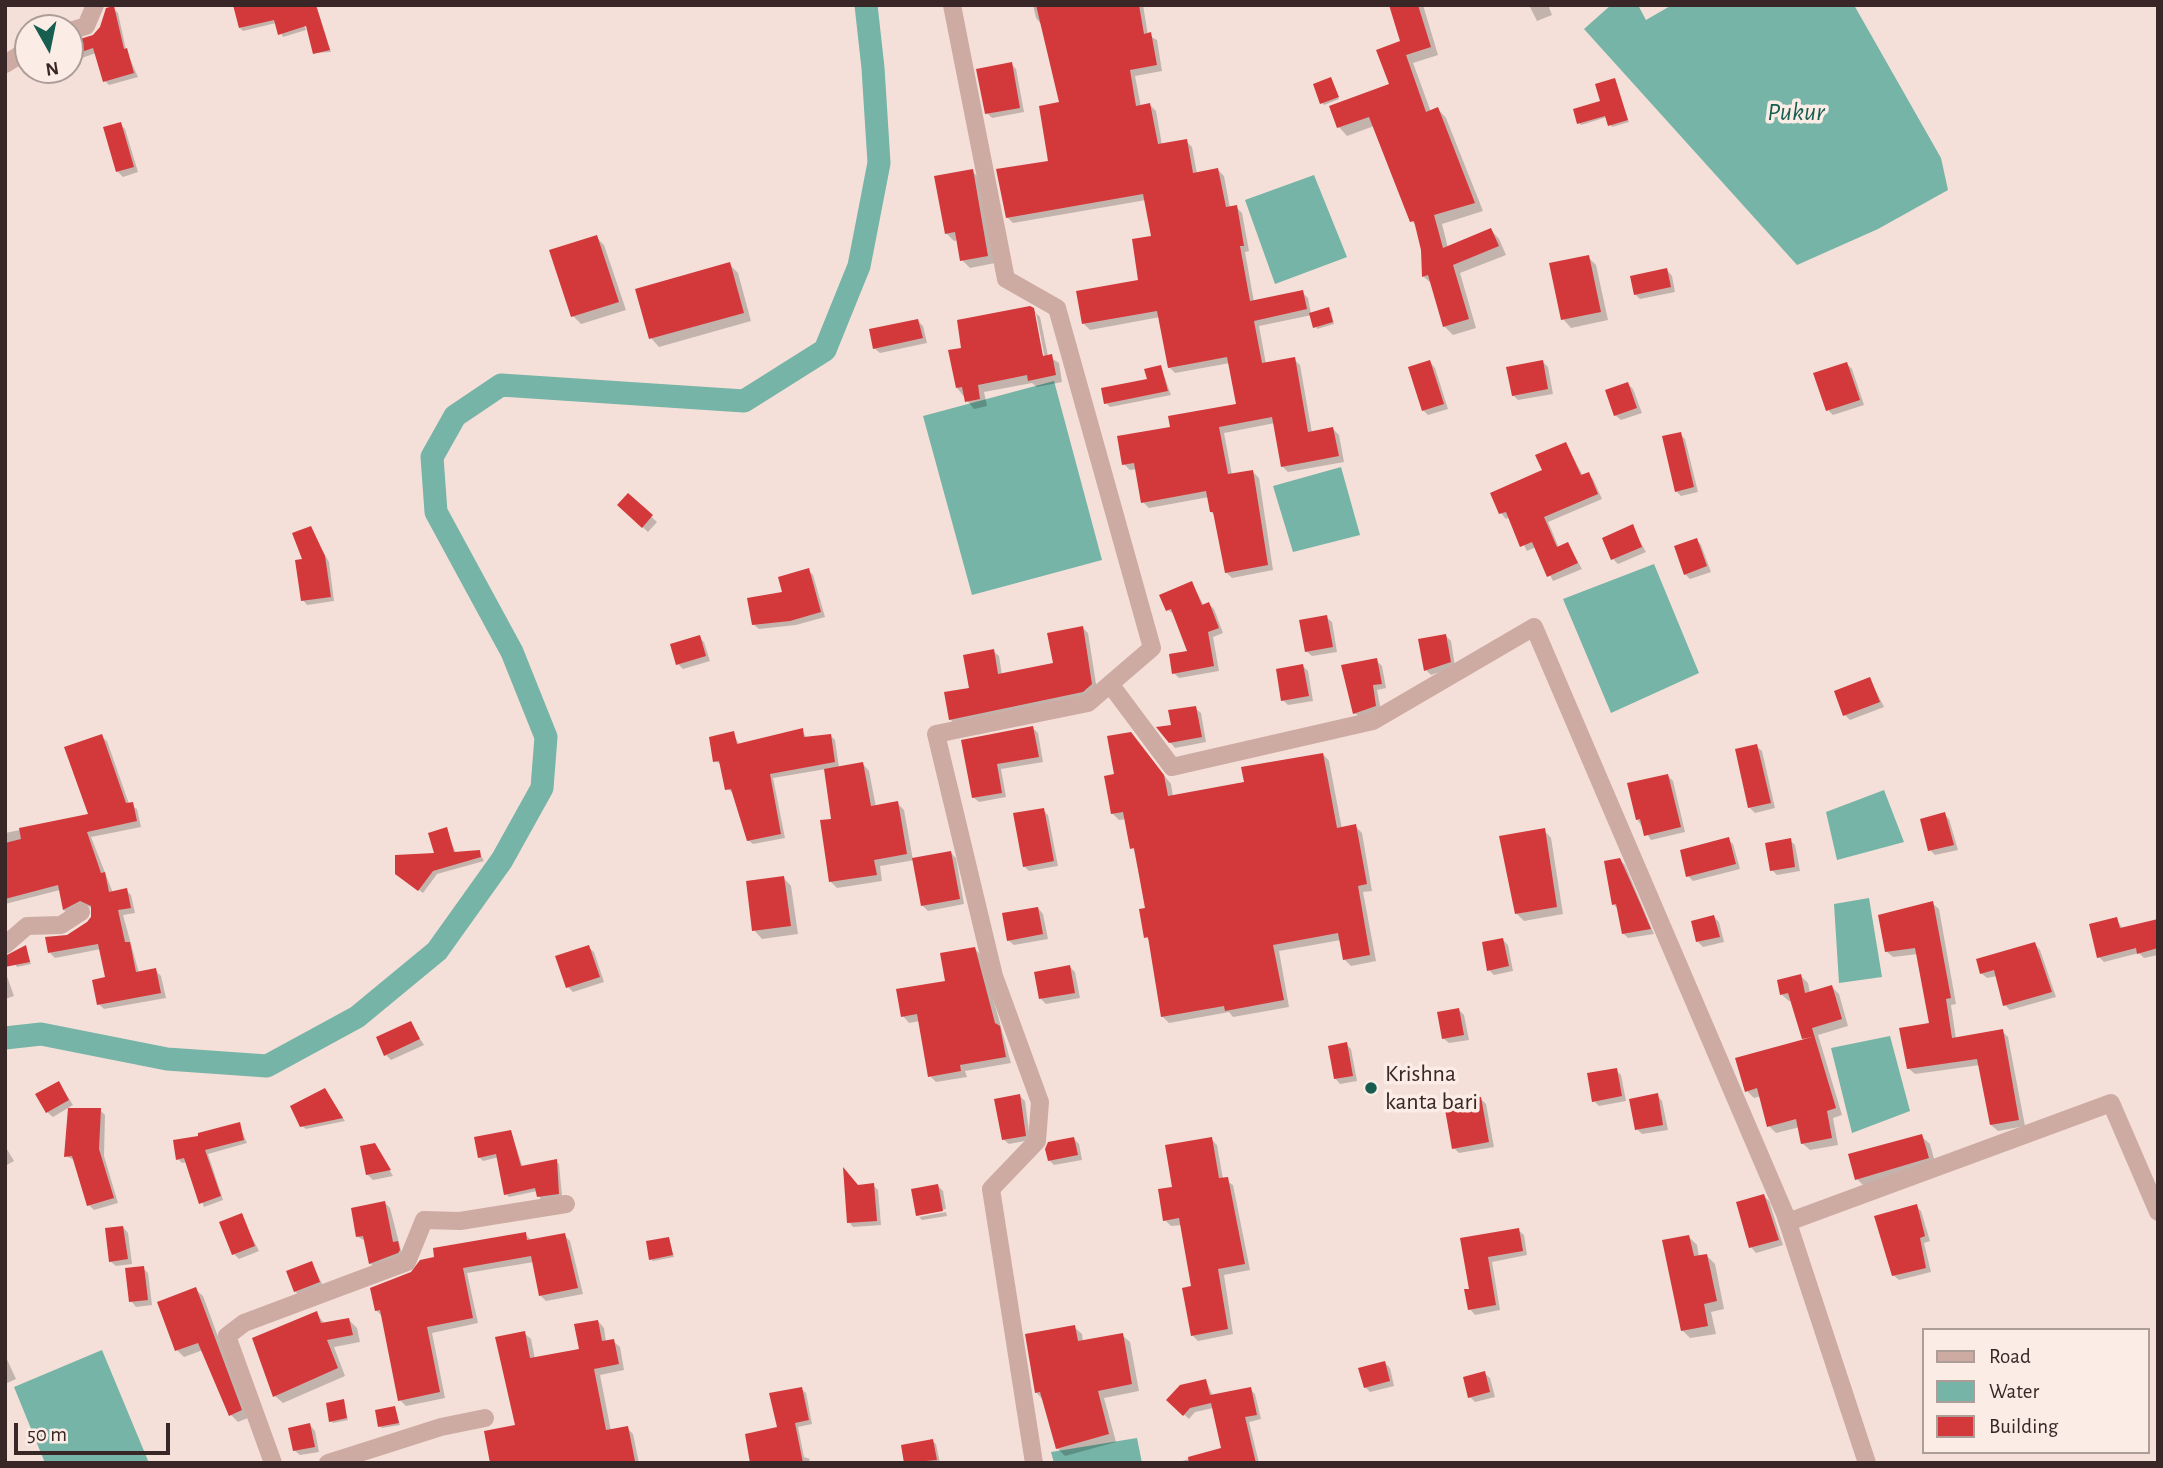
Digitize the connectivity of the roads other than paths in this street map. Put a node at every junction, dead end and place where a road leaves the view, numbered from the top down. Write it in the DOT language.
graph roads {
  1 [pos="95,5"];
  2 [pos="952,5"];
  3 [pos="84,27"];
  4 [pos="1110,684"];
  5 [pos="81,912"];
  6 [pos="5,945"];
  7 [pos="566,1204"];
  8 [pos="2158,1212"];
  9 [pos="1788,1222"];
  10 [pos="485,1418"];
  11 [pos="273,1463"];
  12 [pos="328,1463"];
  13 [pos="1034,1463"];
  14 [pos="1867,1463"];
  1 -- 3 [label="street"];
  2 -- 4 [label="street"];
  4 -- 9 [label="street"];
  4 -- 13 [label="street"];
  5 -- 6 [label="street"];
  7 -- 11 [label="street"];
  8 -- 9 [label="street"];
  9 -- 14 [label="street"];
  10 -- 12 [label="street"];
}
